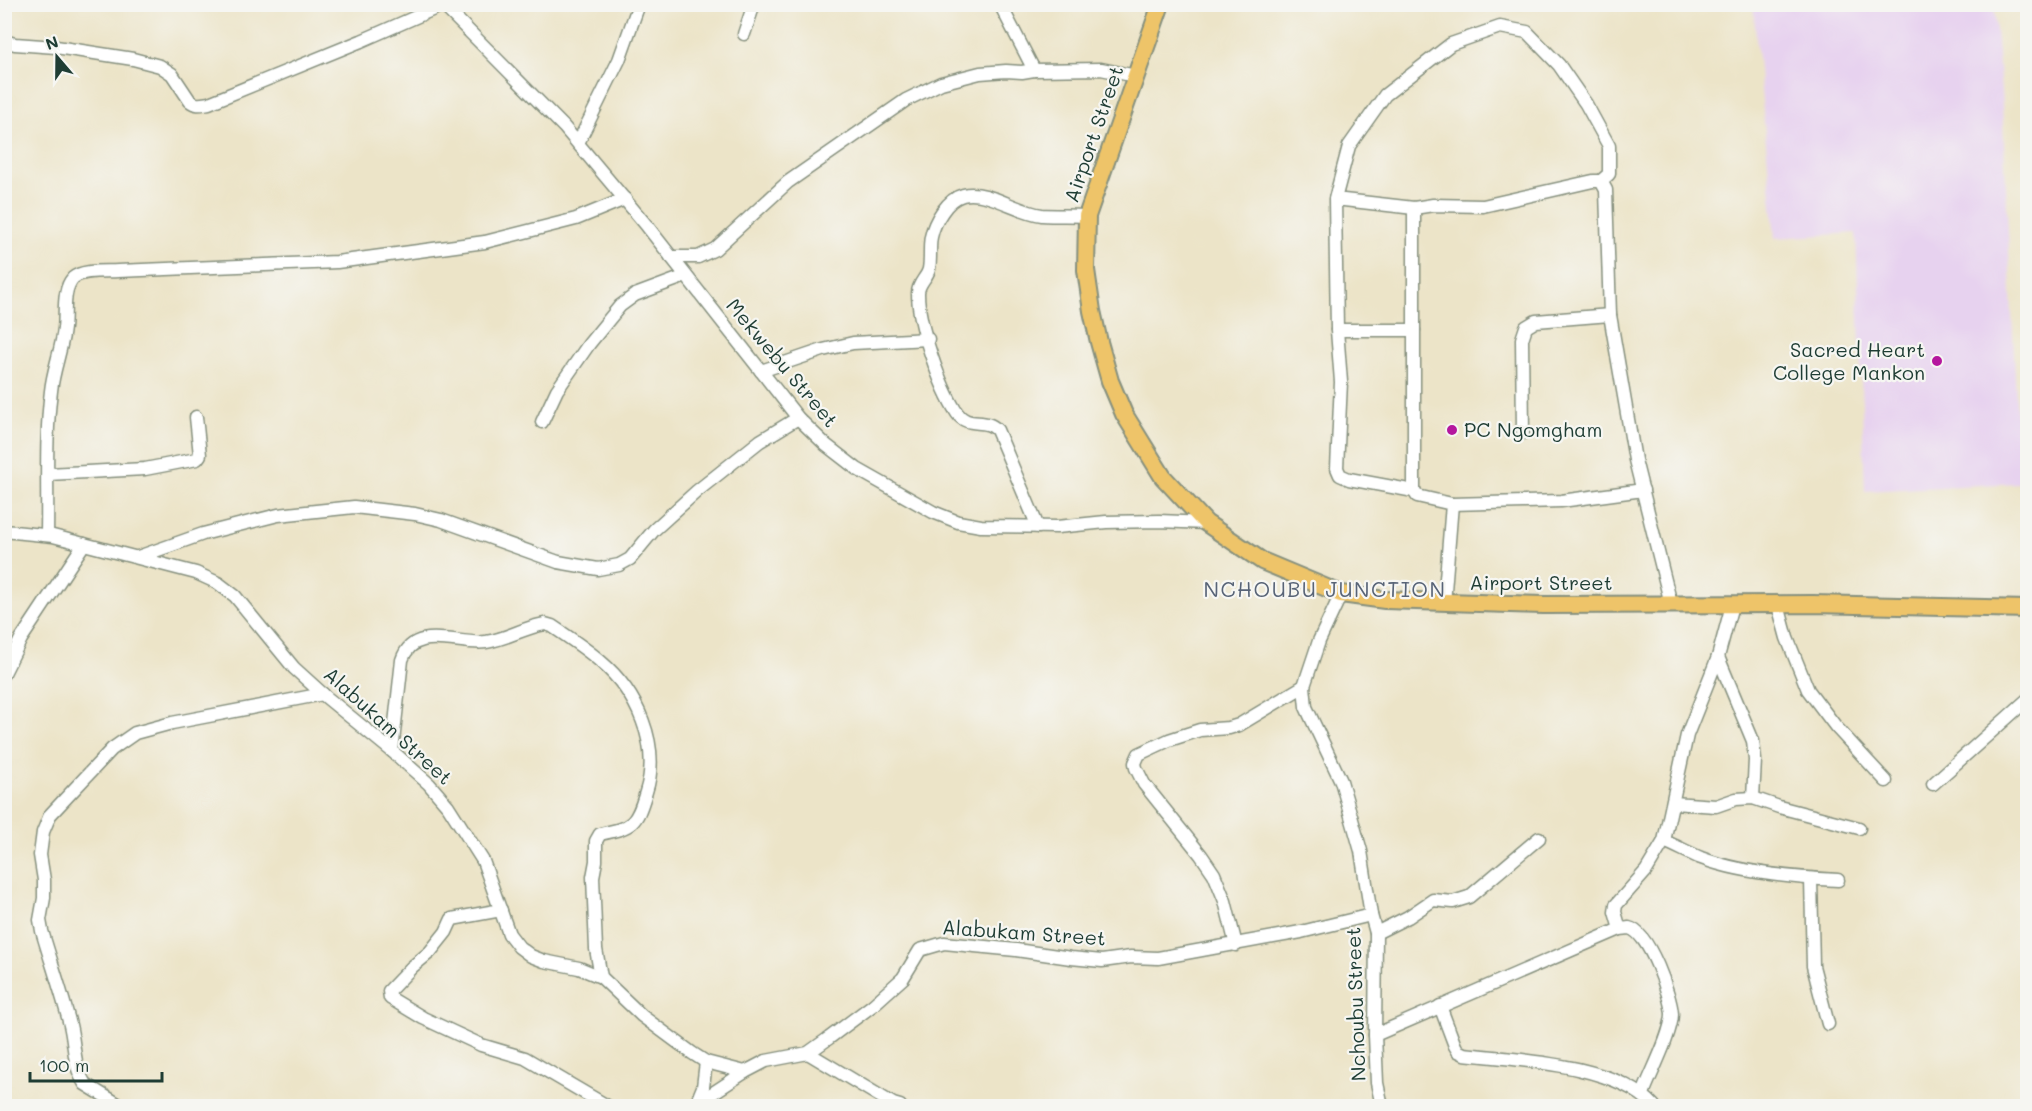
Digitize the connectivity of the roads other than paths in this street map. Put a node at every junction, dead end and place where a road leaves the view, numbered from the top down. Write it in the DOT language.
graph roads {
  1 [pos="639,4"];
  2 [pos="754,4"];
  3 [pos="1000,4"];
  4 [pos="1161,4"];
  5 [pos="442,5"];
  6 [pos="744,34"];
  7 [pos="4,41"];
  8 [pos="1034,70"];
  9 [pos="1136,76"];
  10 [pos="578,143"];
  11 [pos="1601,181"];
  12 [pos="625,199"];
  13 [pos="1335,199"];
  14 [pos="1414,208"];
  15 [pos="1087,216"];
  16 [pos="671,257"];
  17 [pos="686,276"];
  18 [pos="1610,315"];
  19 [pos="1337,330"];
  20 [pos="1414,330"];
  21 [pos="927,339"];
  22 [pos="761,371"];
  23 [pos="196,417"];
  24 [pos="798,418"];
  25 [pos="543,422"];
  26 [pos="1523,433"];
  27 [pos="48,474"];
  28 [pos="1414,490"];
  29 [pos="1643,490"];
  30 [pos="1452,504"];
  31 [pos="1206,523"];
  32 [pos="1038,527"];
  33 [pos="4,531"];
  34 [pos="47,534"];
  35 [pos="84,544"];
  36 [pos="138,558"];
  37 [pos="1341,594"];
  38 [pos="1444,603"];
  39 [pos="1671,604"];
  40 [pos="1732,604"];
  41 [pos="1778,605"];
  42 [pos="2028,609"];
  43 [pos="1718,657"];
  44 [pos="4,673"];
  45 [pos="1304,686"];
  46 [pos="323,694"];
  47 [pos="2028,699"];
  48 [pos="392,751"];
  49 [pos="1886,781"];
  50 [pos="1933,784"];
  51 [pos="1753,798"];
  52 [pos="1672,803"];
  53 [pos="1859,828"];
  54 [pos="1539,838"];
  55 [pos="1664,840"];
  56 [pos="1811,879"];
  57 [pos="1838,880"];
  58 [pos="501,910"];
  59 [pos="1371,915"];
  60 [pos="1620,929"];
  61 [pos="1376,933"];
  62 [pos="1236,945"];
  63 [pos="601,977"];
  64 [pos="1440,1006"];
  65 [pos="1828,1024"];
  66 [pos="1375,1035"];
  67 [pos="808,1053"];
  68 [pos="706,1062"];
  69 [pos="746,1072"];
  70 [pos="1643,1094"];
  71 [pos="695,1106"];
  72 [pos="121,1107"];
  73 [pos="607,1107"];
  74 [pos="900,1107"];
  75 [pos="1382,1107"];
  76 [pos="1654,1107"];
  1 -- 10 [label="street"];
  2 -- 6 [label="street"];
  3 -- 8 [label="street"];
  4 -- 9 [label="highway, Airport Street"];
  5 -- 7 [label="street"];
  5 -- 10 [label="street, Mekwebu Street"];
  8 -- 9 [label="street"];
  8 -- 16 [label="street"];
  9 -- 15 [label="highway, Airport Street"];
  10 -- 12 [label="street, Mekwebu Street"];
  11 -- 13 [label="street"];
  11 -- 14 [label="street"];
  11 -- 18 [label="street"];
  12 -- 16 [label="street, Mekwebu Street"];
  12 -- 27 [label="street"];
  13 -- 14 [label="street"];
  13 -- 19 [label="street"];
  14 -- 20 [label="street"];
  15 -- 21 [label="street"];
  15 -- 31 [label="highway, Airport Street"];
  16 -- 17 [label="street, Mekwebu Street"];
  17 -- 22 [label="street, Mekwebu Street"];
  17 -- 25 [label="street"];
  18 -- 26 [label="street"];
  18 -- 29 [label="street"];
  19 -- 20 [label="street"];
  19 -- 28 [label="street"];
  20 -- 28 [label="street"];
  21 -- 22 [label="street"];
  21 -- 32 [label="street"];
  22 -- 24 [label="street, Mekwebu Street"];
  23 -- 27 [label="street"];
  24 -- 32 [label="street, Mekwebu Street"];
  24 -- 36 [label="street"];
  27 -- 34 [label="street"];
  28 -- 30 [label="street"];
  29 -- 30 [label="street"];
  29 -- 39 [label="street"];
  30 -- 38 [label="street"];
  31 -- 32 [label="street, Mekwebu Street"];
  31 -- 37 [label="highway, Airport Street"];
  33 -- 34 [label="street, Alabukam Street"];
  34 -- 35 [label="street, Alabukam Street"];
  35 -- 36 [label="street, Alabukam Street"];
  35 -- 44 [label="street"];
  36 -- 46 [label="street, Alabukam Street"];
  37 -- 38 [label="highway, Airport Street"];
  37 -- 45 [label="street, Nchoubu Street"];
  38 -- 39 [label="highway, Airport Street"];
  39 -- 40 [label="highway, Airport Street"];
  40 -- 41 [label="highway, Airport Street"];
  40 -- 43 [label="street"];
  41 -- 42 [label="highway, Airport Street"];
  41 -- 49 [label="street"];
  43 -- 51 [label="street"];
  43 -- 52 [label="street"];
  45 -- 59 [label="street, Nchoubu Street"];
  45 -- 62 [label="street"];
  46 -- 48 [label="street, Alabukam Street"];
  46 -- 72 [label="street"];
  47 -- 50 [label="street"];
  48 -- 58 [label="street, Alabukam Street"];
  48 -- 63 [label="street"];
  51 -- 52 [label="street"];
  51 -- 53 [label="street"];
  52 -- 55 [label="street"];
  54 -- 61 [label="street"];
  55 -- 56 [label="street"];
  55 -- 60 [label="street"];
  56 -- 57 [label="street"];
  56 -- 65 [label="street"];
  58 -- 63 [label="street, Alabukam Street"];
  58 -- 73 [label="street"];
  59 -- 61 [label="street, Nchoubu Street"];
  59 -- 62 [label="street, Alabukam Street"];
  60 -- 64 [label="street"];
  60 -- 70 [label="street"];
  61 -- 66 [label="street, Nchoubu Street"];
  62 -- 67 [label="street, Alabukam Street"];
  63 -- 68 [label="street, Alabukam Street"];
  64 -- 66 [label="street"];
  64 -- 70 [label="street"];
  66 -- 75 [label="street, Nchoubu Street"];
  67 -- 69 [label="street, Alabukam Street"];
  67 -- 74 [label="street"];
  68 -- 69 [label="street, Alabukam Street"];
  68 -- 71 [label="street"];
  69 -- 71 [label="street"];
  70 -- 76 [label="street"];
}
